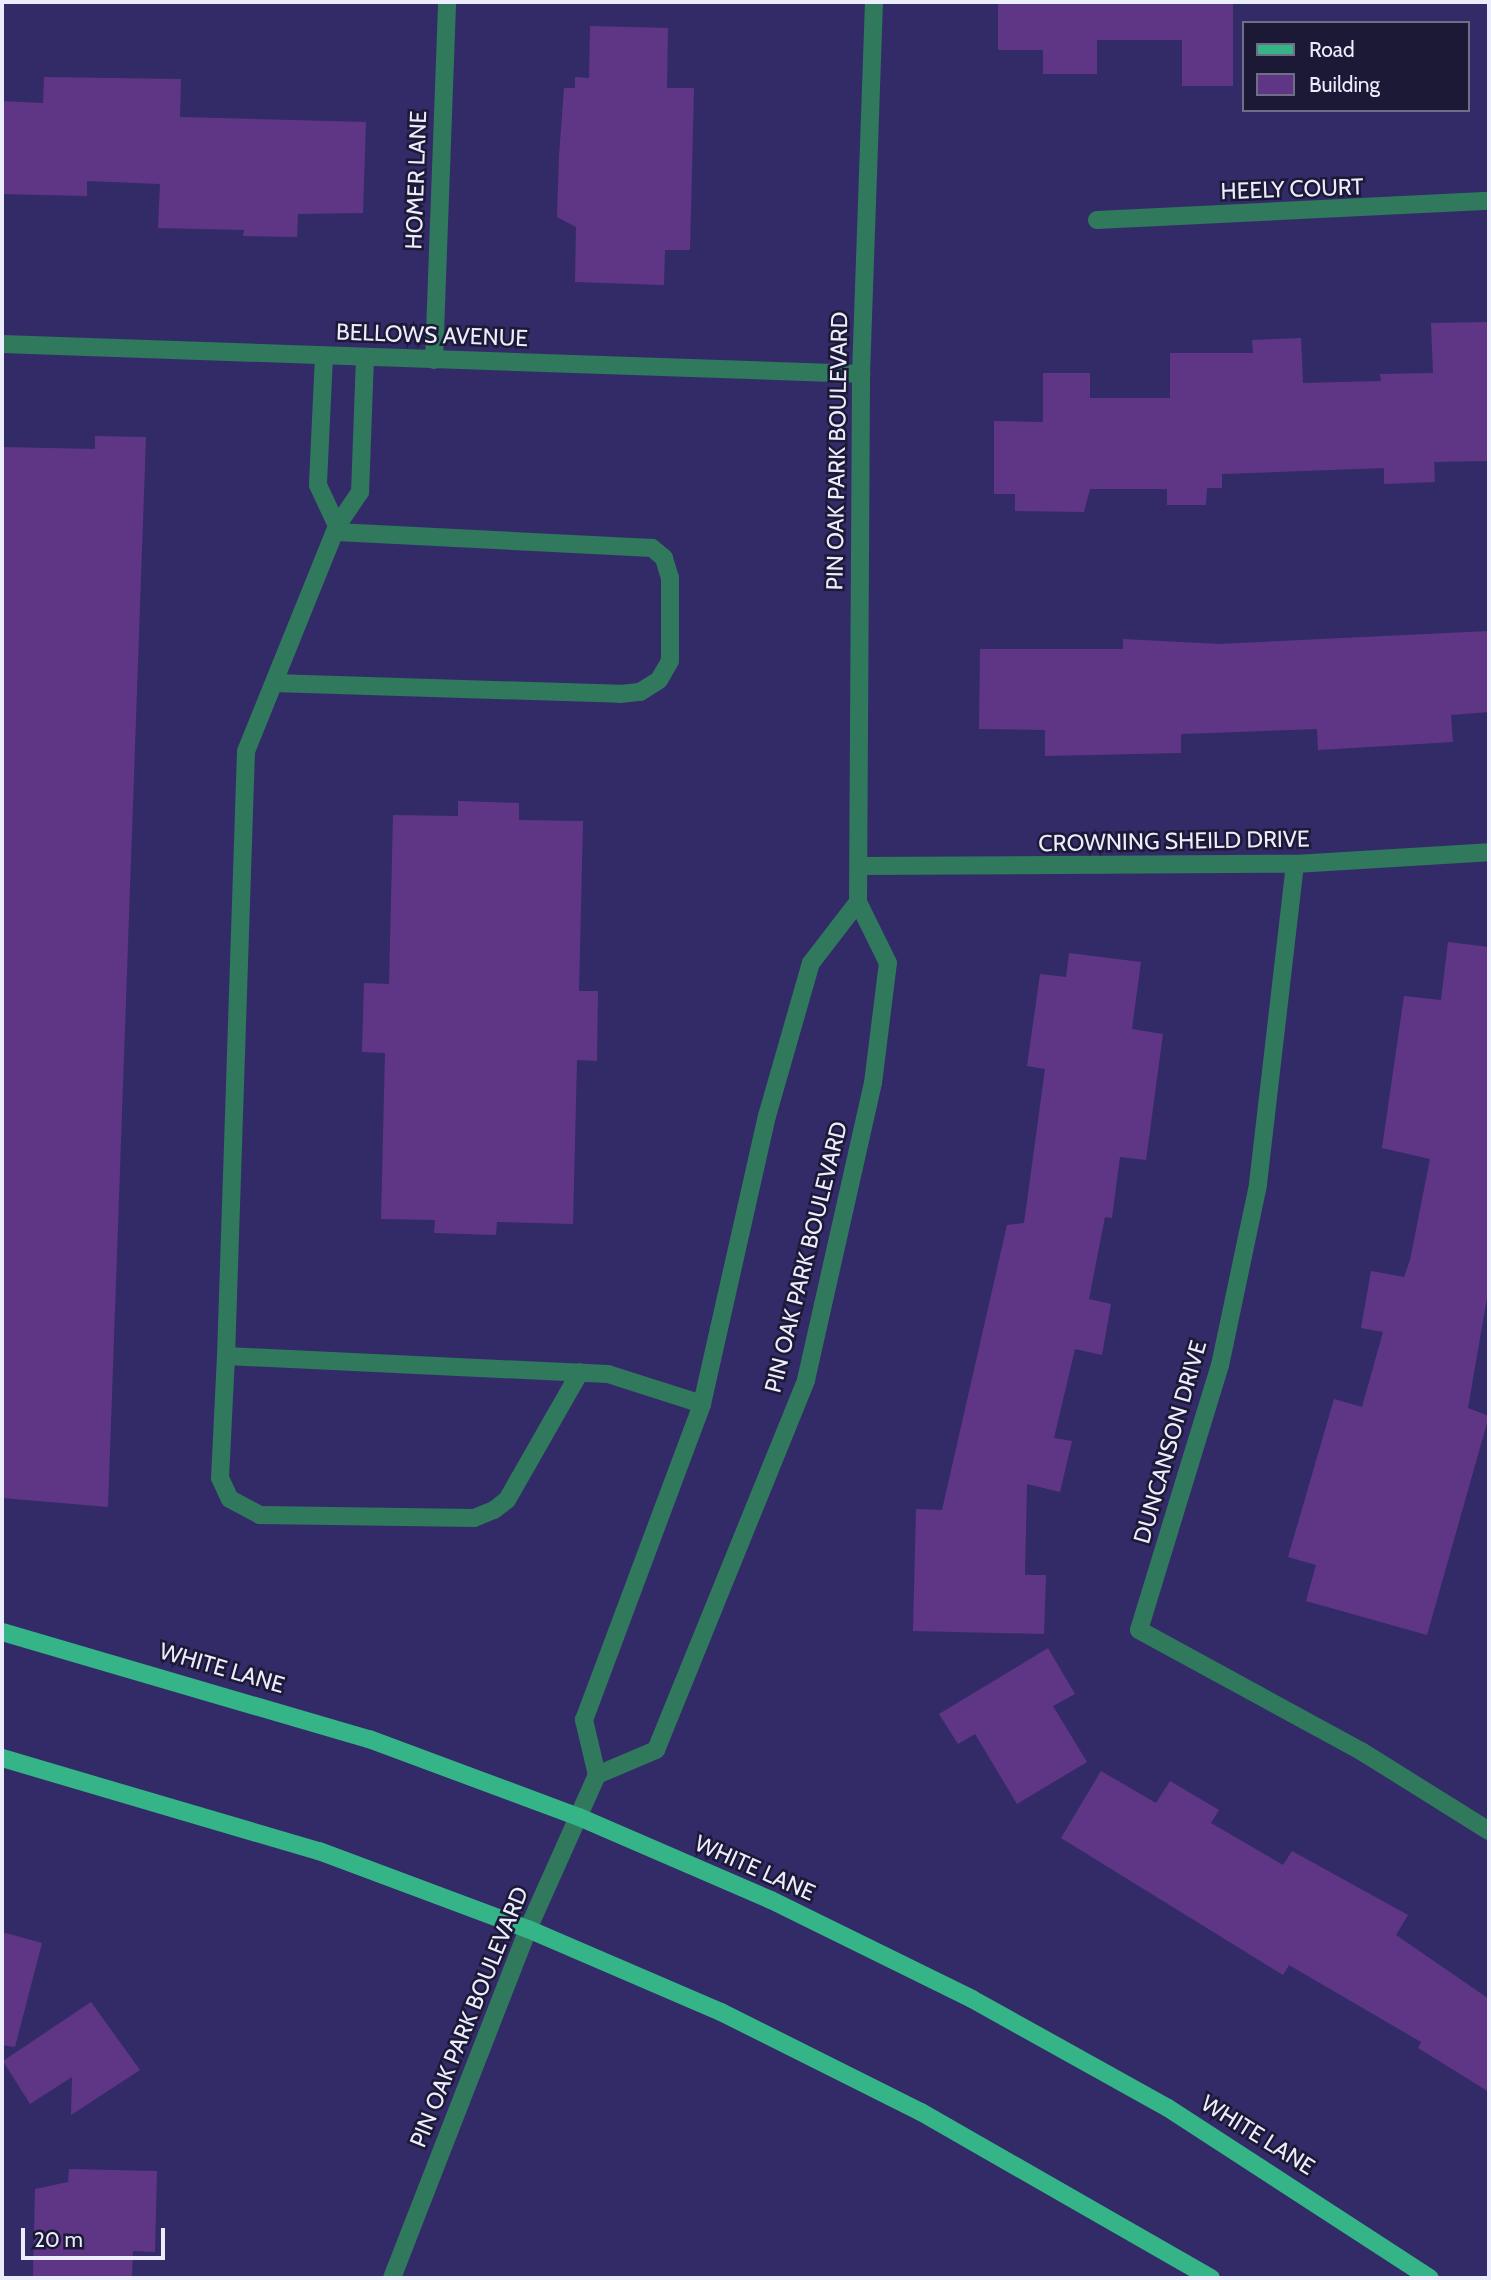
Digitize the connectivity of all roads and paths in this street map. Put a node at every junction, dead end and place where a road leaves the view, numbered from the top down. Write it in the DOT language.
graph roads {
  1 [pos="447,2"];
  2 [pos="874,2"];
  3 [pos="1489,201"];
  4 [pos="1097,220"];
  5 [pos="2,344"];
  6 [pos="324,356"];
  7 [pos="365,357"];
  8 [pos="434,360"];
  9 [pos="861,374"];
  10 [pos="337,529"];
  11 [pos="274,683"];
  12 [pos="1489,852"];
  13 [pos="1295,864"];
  14 [pos="859,866"];
  15 [pos="859,902"];
  16 [pos="226,1356"];
  17 [pos="580,1371"];
  18 [pos="702,1404"];
  19 [pos="2,1632"];
  20 [pos="2,1758"];
  21 [pos="597,1775"];
  22 [pos="579,1817"];
  23 [pos="1489,1831"];
  24 [pos="528,1929"];
  25 [pos="392,2278"];
  26 [pos="1211,2278"];
  27 [pos="1430,2278"];
  1 -- 8 [label="street, HOMER LANE"];
  2 -- 9 [label="street, PIN OAK PARK BOULEVARD"];
  3 -- 4 [label="street, HEELY COURT"];
  5 -- 6 [label="street, BELLOWS AVENUE"];
  6 -- 7 [label="street, BELLOWS AVENUE"];
  6 -- 10 [label="street"];
  7 -- 8 [label="street, BELLOWS AVENUE"];
  7 -- 10 [label="street"];
  8 -- 9 [label="street, BELLOWS AVENUE"];
  9 -- 14 [label="street, PIN OAK PARK BOULEVARD"];
  10 -- 11 [label="street"];
  10 -- 11 [label="street"];
  11 -- 16 [label="street"];
  12 -- 13 [label="street, CROWNING SHEILD DRIVE"];
  13 -- 14 [label="street, CROWNING SHEILD DRIVE"];
  13 -- 23 [label="street, DUNCANSON DRIVE"];
  14 -- 15 [label="street, PIN OAK PARK BOULEVARD"];
  15 -- 18 [label="street"];
  15 -- 21 [label="street, PIN OAK PARK BOULEVARD"];
  16 -- 17 [label="street"];
  16 -- 17 [label="street"];
  17 -- 18 [label="street"];
  18 -- 21 [label="street"];
  19 -- 22 [label="main road, WHITE LANE"];
  20 -- 24 [label="main road"];
  21 -- 22 [label="street, PIN OAK PARK BOULEVARD"];
  22 -- 24 [label="street, PIN OAK PARK BOULEVARD"];
  22 -- 27 [label="main road, WHITE LANE"];
  24 -- 25 [label="street, PIN OAK PARK BOULEVARD"];
  24 -- 26 [label="main road"];
}
